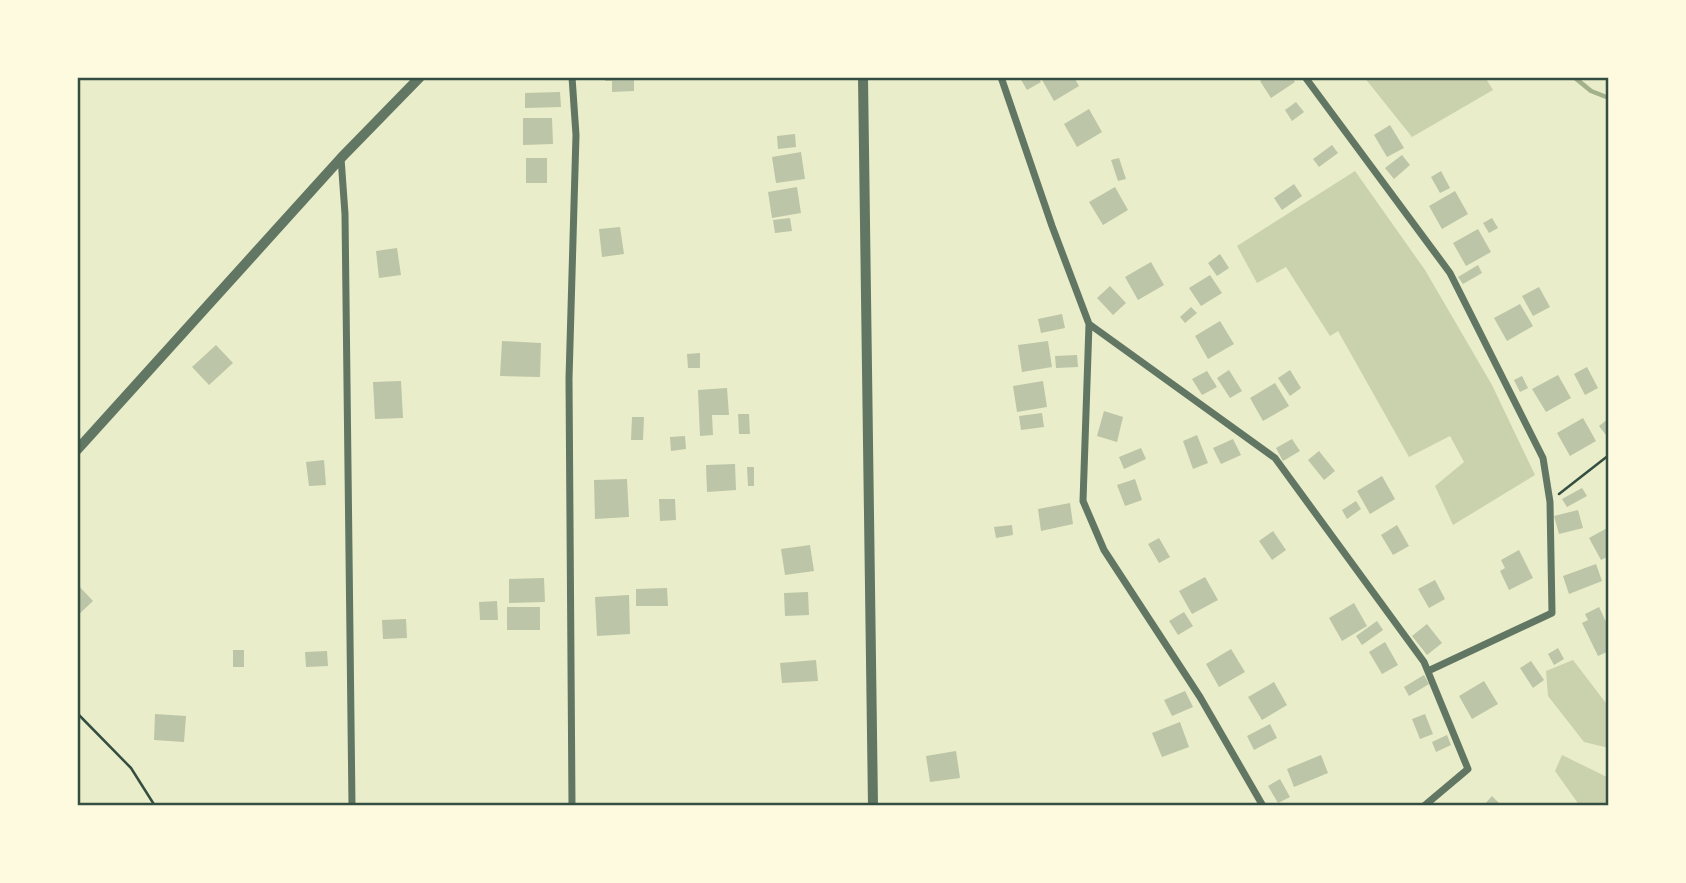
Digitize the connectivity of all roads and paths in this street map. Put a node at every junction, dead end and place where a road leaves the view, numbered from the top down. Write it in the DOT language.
graph roads {
  1 [pos="420,77"];
  2 [pos="572,77"];
  3 [pos="863,77"];
  4 [pos="1001,77"];
  5 [pos="1305,77"];
  6 [pos="341,158"];
  7 [pos="1089,324"];
  8 [pos="77,450"];
  9 [pos="1609,455"];
  10 [pos="1550,502"];
  11 [pos="1427,671"];
  12 [pos="77,713"];
  13 [pos="155,806"];
  14 [pos="352,806"];
  15 [pos="572,806"];
  16 [pos="873,806"];
  17 [pos="1264,806"];
  18 [pos="1424,806"];
  1 -- 6 [label="street"];
  2 -- 15 [label="street"];
  3 -- 16 [label="street"];
  4 -- 7 [label="street"];
  5 -- 10 [label="street"];
  6 -- 8 [label="street"];
  6 -- 14 [label="street"];
  7 -- 11 [label="street"];
  7 -- 17 [label="street"];
  9 -- 10 [label="path"];
  10 -- 11 [label="street"];
  11 -- 18 [label="street"];
  12 -- 13 [label="path"];
}
